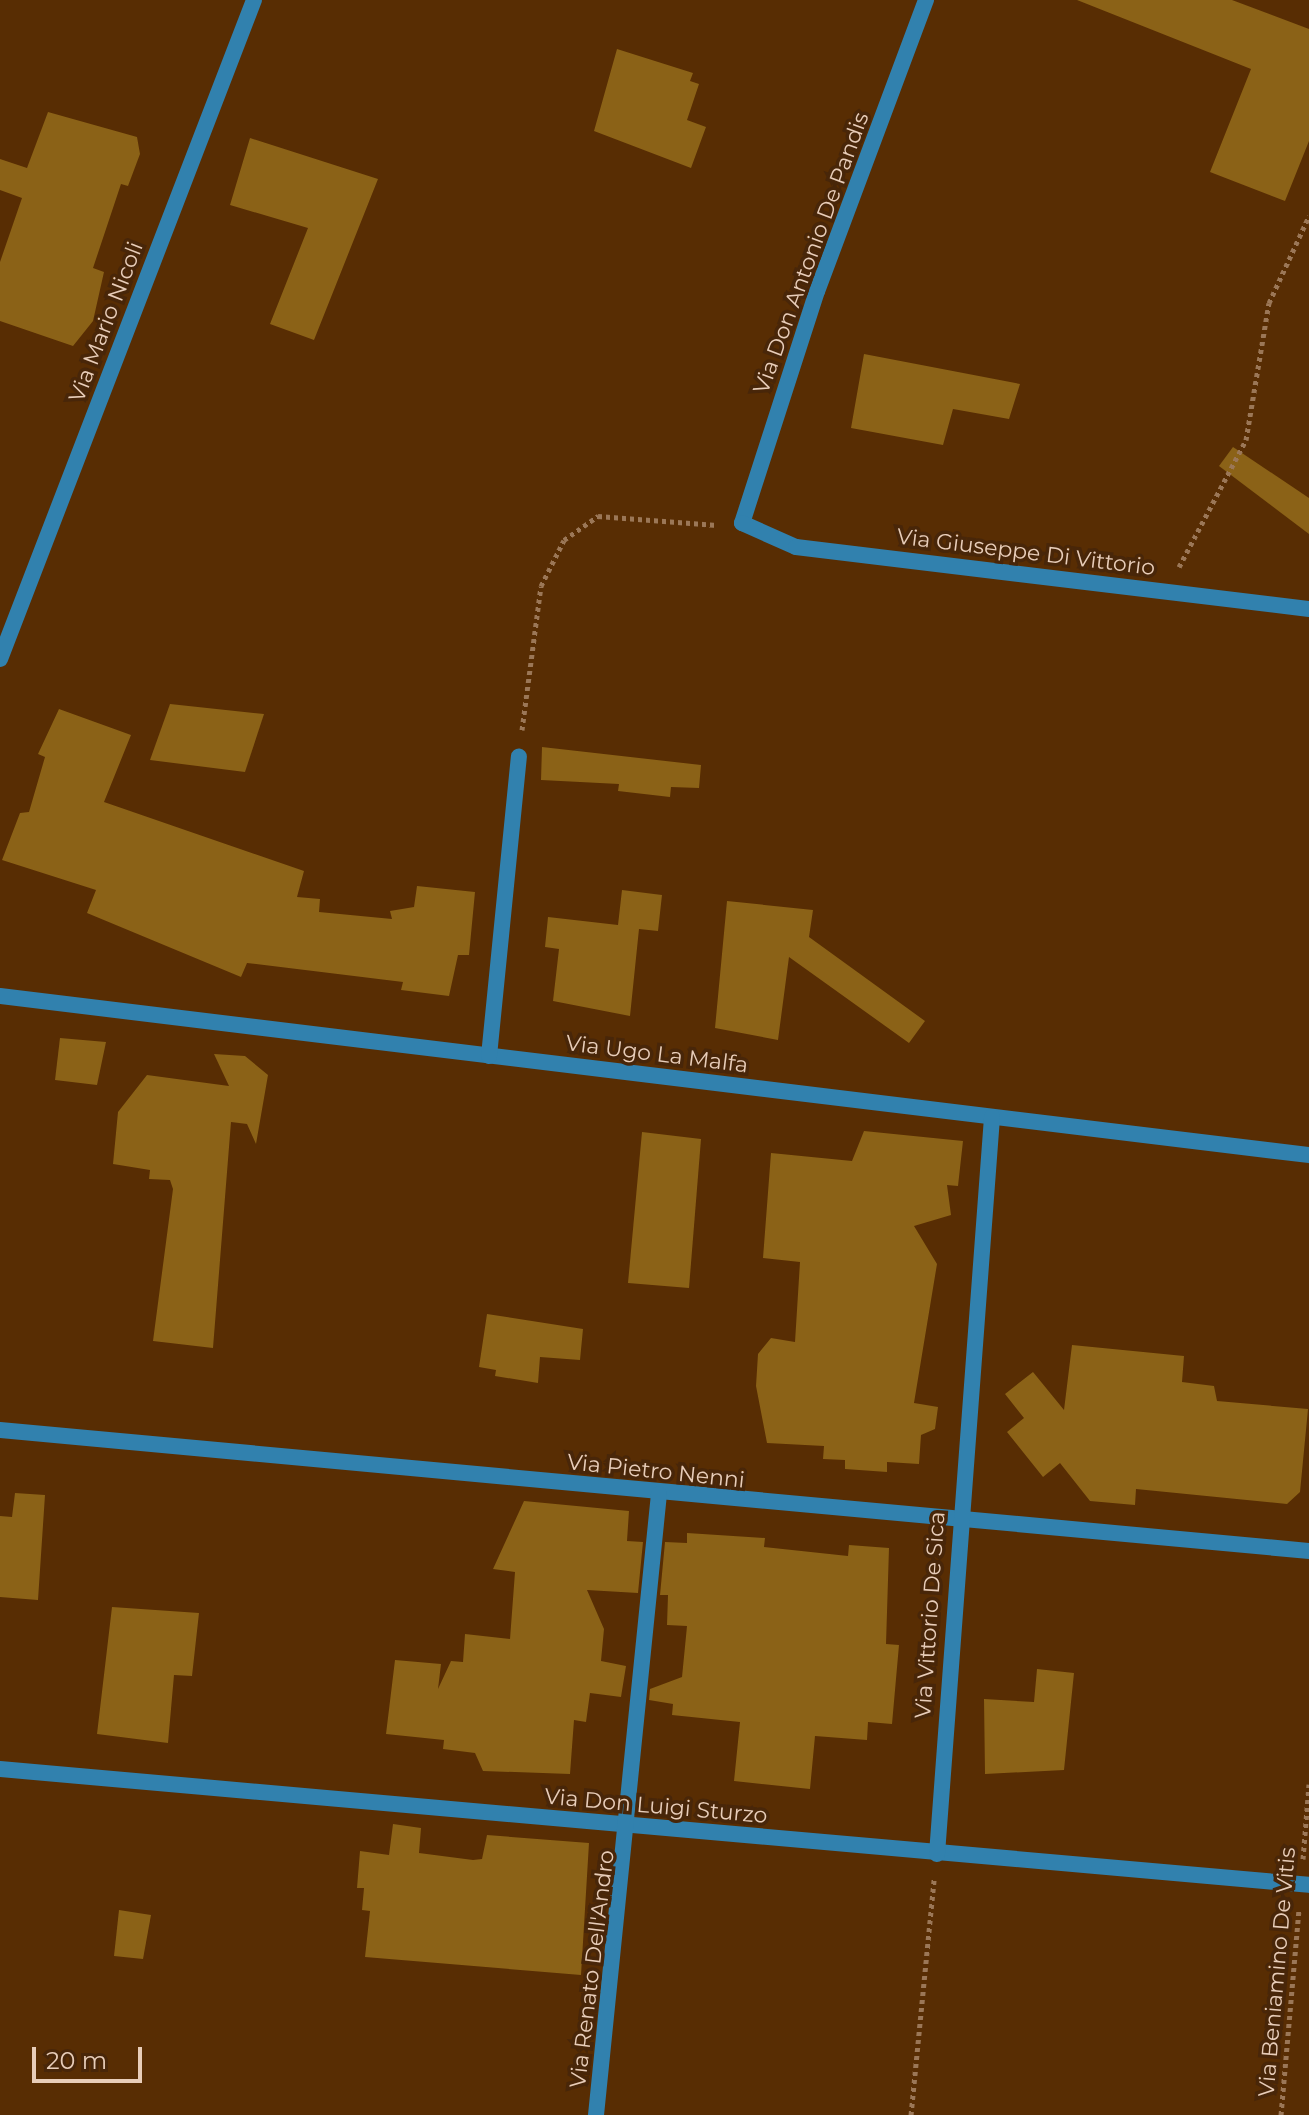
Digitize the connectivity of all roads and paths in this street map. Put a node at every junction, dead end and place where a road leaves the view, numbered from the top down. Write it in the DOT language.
graph roads {
  1 [pos="254,0"];
  2 [pos="926,0"];
  3 [pos="1309,216"];
  4 [pos="742,523"];
  5 [pos="1170,592"];
  6 [pos="1309,609"];
  7 [pos="0,659"];
  8 [pos="519,756"];
  9 [pos="0,996"];
  10 [pos="489,1056"];
  11 [pos="992,1117"];
  12 [pos="1309,1155"];
  13 [pos="0,1430"];
  14 [pos="659,1494"];
  15 [pos="957,1522"];
  16 [pos="1309,1551"];
  17 [pos="0,1769"];
  18 [pos="1309,1784"];
  19 [pos="631,1826"];
  20 [pos="937,1854"];
  21 [pos="1305,1885"];
  22 [pos="596,2115"];
  23 [pos="911,2115"];
  24 [pos="1281,2115"];
  1 -- 7 [label="street, Via Mario Nicoli"];
  2 -- 4 [label="street, Via Don Antonio De Pandis"];
  3 -- 5 [label="path"];
  4 -- 5 [label="street, Via Giuseppe Di Vittorio"];
  4 -- 8 [label="path"];
  5 -- 6 [label="street, Via Giuseppe Di Vittorio"];
  8 -- 10 [label="street"];
  9 -- 10 [label="street, Via Ugo La Malfa"];
  10 -- 11 [label="street, Via Ugo La Malfa"];
  11 -- 12 [label="street, Via Ugo La Malfa"];
  11 -- 15 [label="street, Via Vittorio De Sica"];
  13 -- 14 [label="street, Via Pietro Nenni"];
  14 -- 15 [label="street, Via Pietro Nenni"];
  14 -- 19 [label="street, Via Renato Dell'Andro"];
  15 -- 16 [label="street, Via Pietro Nenni"];
  15 -- 20 [label="street, Via Vittorio De Sica"];
  17 -- 19 [label="street, Via Don Luigi Sturzo"];
  18 -- 21 [label="path, Via Beniamino De Vitis"];
  19 -- 20 [label="street, Via Don Luigi Sturzo"];
  19 -- 22 [label="street, Via Renato Dell'Andro"];
  20 -- 21 [label="street, Via Don Luigi Sturzo"];
  20 -- 23 [label="path"];
  21 -- 24 [label="path, Via Beniamino De Vitis"];
}
